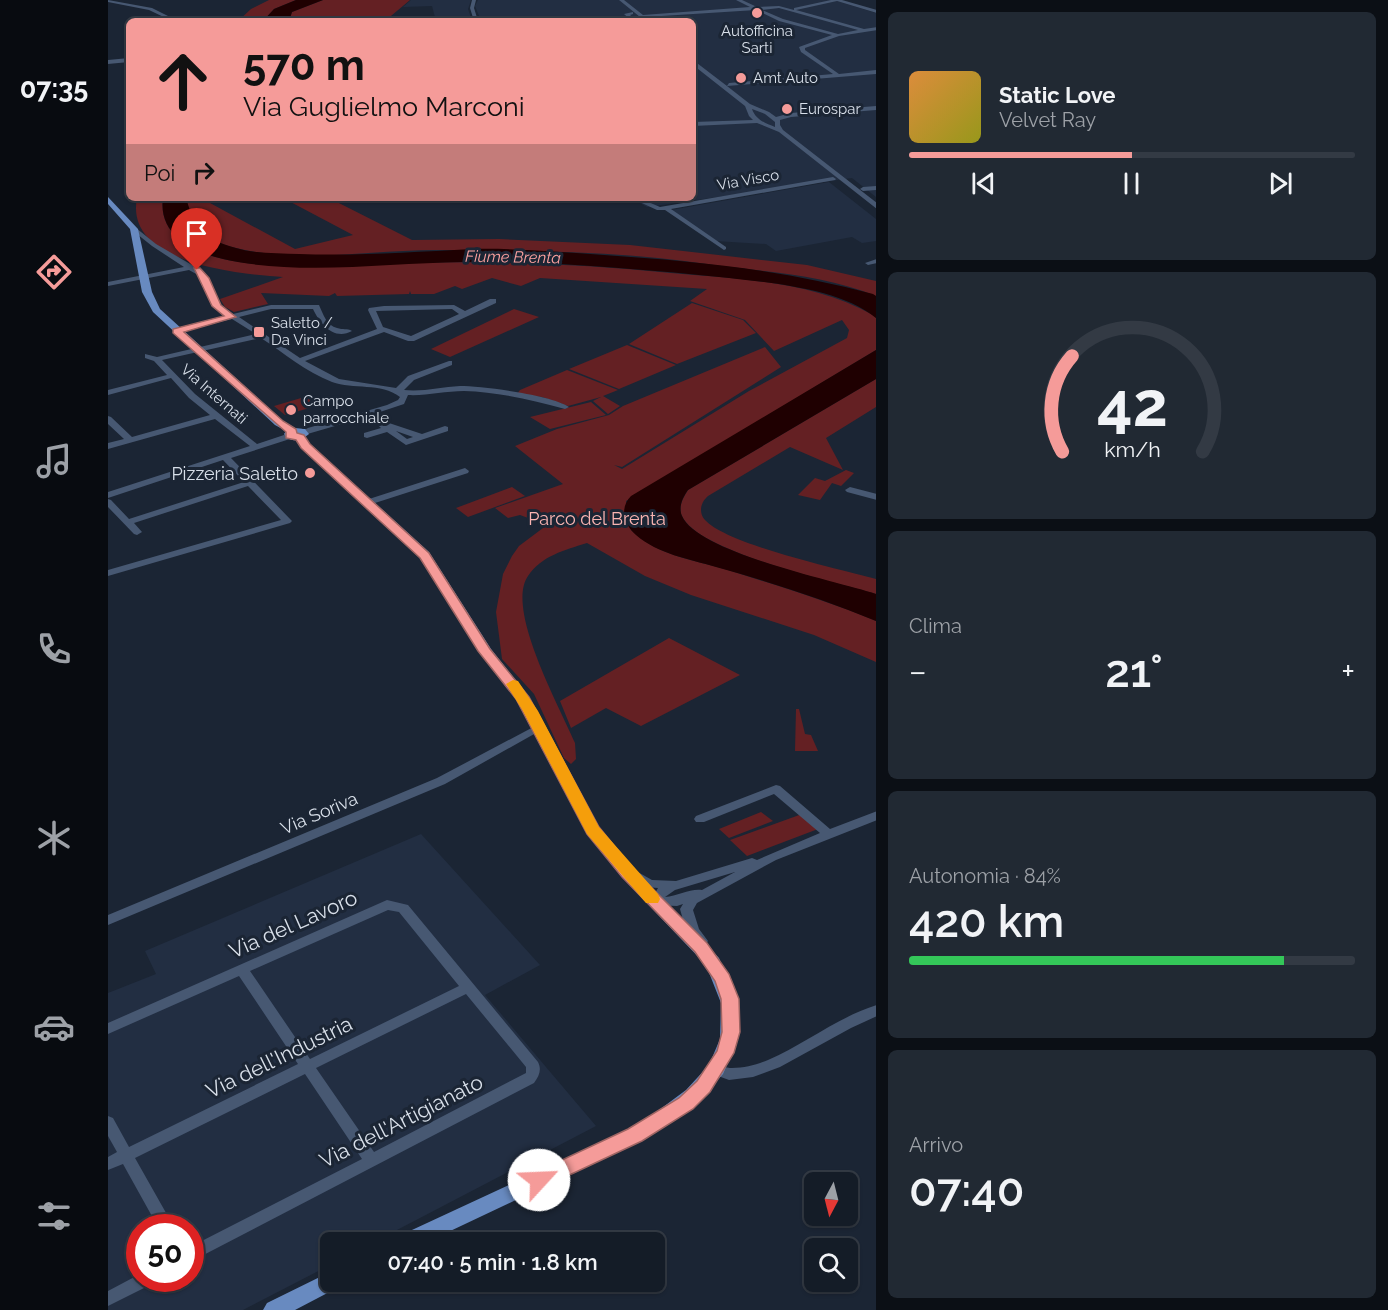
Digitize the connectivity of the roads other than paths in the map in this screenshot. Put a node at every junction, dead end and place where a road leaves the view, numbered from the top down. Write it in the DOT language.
graph roads {
  1 [pos="474,0"];
  2 [pos="615,0"];
  3 [pos="621,0"];
  4 [pos="738,0"];
  5 [pos="837,0"];
  6 [pos="108,1"];
  7 [pos="753,8"];
  8 [pos="792,10"];
  9 [pos="876,12"];
  10 [pos="632,13"];
  11 [pos="170,18"];
  12 [pos="475,18"];
  13 [pos="631,18"];
  14 [pos="640,18"];
  15 [pos="641,18"];
  16 [pos="652,18"];
  17 [pos="876,28"];
  18 [pos="863,30"];
  19 [pos="838,35"];
  20 [pos="696,59"];
  21 [pos="126,60"];
  22 [pos="108,62"];
  23 [pos="696,64"];
  24 [pos="876,72"];
  25 [pos="696,73"];
  26 [pos="839,75"];
  27 [pos="725,88"];
  28 [pos="876,108"];
  29 [pos="750,112"];
  30 [pos="765,112"];
  31 [pos="791,116"];
  32 [pos="739,120"];
  33 [pos="777,121"];
  34 [pos="696,124"];
  35 [pos="764,125"];
  36 [pos="785,130"];
  37 [pos="836,175"];
  38 [pos="876,188"];
  39 [pos="863,189"];
  40 [pos="108,199"];
  41 [pos="876,200"];
  42 [pos="639,201"];
  43 [pos="876,207"];
  44 [pos="666,208"];
  45 [pos="876,213"];
  46 [pos="134,228"];
  47 [pos="724,248"];
  48 [pos="193,267"];
  49 [pos="144,277"];
  50 [pos="108,284"];
  51 [pos="493,301"];
  52 [pos="454,307"];
  53 [pos="481,307"];
  54 [pos="465,315"];
  55 [pos="232,317"];
  56 [pos="384,329"];
  57 [pos="177,331"];
  58 [pos="348,331"];
  59 [pos="261,335"];
  60 [pos="198,349"];
  61 [pos="302,360"];
  62 [pos="449,363"];
  63 [pos="171,376"];
  64 [pos="108,393"];
  65 [pos="401,394"];
  66 [pos="565,407"];
  67 [pos="215,416"];
  68 [pos="359,416"];
  69 [pos="108,419"];
  70 [pos="388,427"];
  71 [pos="445,429"];
  72 [pos="297,434"];
  73 [pos="367,435"];
  74 [pos="129,439"];
  75 [pos="108,446"];
  76 [pos="256,447"];
  77 [pos="225,457"];
  78 [pos="465,471"];
  79 [pos="249,483"];
  80 [pos="849,490"];
  81 [pos="108,495"];
  82 [pos="876,497"];
  83 [pos="372,501"];
  84 [pos="108,502"];
  85 [pos="128,522"];
  86 [pos="136,532"];
  87 [pos="108,573"];
  88 [pos="539,727"];
  89 [pos="876,815"];
  90 [pos="700,819"];
  91 [pos="827,833"];
  92 [pos="608,850"];
  93 [pos="772,856"];
  94 [pos="687,881"];
  95 [pos="715,886"];
  96 [pos="656,902"];
  97 [pos="108,920"];
  98 [pos="242,970"];
  99 [pos="723,979"];
  100 [pos="469,987"];
  101 [pos="876,1010"];
  102 [pos="108,1029"];
  103 [pos="307,1067"];
  104 [pos="715,1069"];
  105 [pos="108,1122"];
  106 [pos="127,1155"];
  107 [pos="371,1160"];
  108 [pos="108,1164"];
  109 [pos="159,1214"];
  110 [pos="427,1232"];
  111 [pos="204,1249"];
  112 [pos="320,1286"];
  113 [pos="126,1290"];
  114 [pos="108,1299"];
  115 [pos="274,1310"];
  1 -- 12 [label="street"];
  2 -- 10 [label="street"];
  3 -- 15 [label="street"];
  4 -- 7 [label="street"];
  5 -- 8 [label="street"];
  5 -- 9 [label="street"];
  6 -- 11 [label="street"];
  7 -- 8 [label="street"];
  7 -- 16 [label="street"];
  7 -- 19 [label="street"];
  8 -- 18 [label="street"];
  10 -- 13 [label="street"];
  10 -- 14 [label="street"];
  17 -- 18 [label="street"];
  18 -- 19 [label="street"];
  19 -- 26 [label="street"];
  20 -- 27 [label="street"];
  21 -- 22 [label="street"];
  23 -- 27 [label="street"];
  24 -- 26 [label="street"];
  25 -- 27 [label="street"];
  26 -- 27 [label="street"];
  27 -- 29 [label="street"];
  27 -- 29 [label="street"];
  27 -- 30 [label="street"];
  28 -- 31 [label="street"];
  29 -- 30 [label="street"];
  29 -- 32 [label="street"];
  29 -- 35 [label="street"];
  30 -- 31 [label="street"];
  30 -- 33 [label="street"];
  31 -- 33 [label="street"];
  32 -- 34 [label="street"];
  32 -- 35 [label="street"];
  33 -- 35 [label="street"];
  33 -- 36 [label="street"];
  35 -- 36 [label="street"];
  35 -- 37 [label="street"];
  36 -- 37 [label="street"];
  37 -- 39 [label="street"];
  37 -- 43 [label="street"];
  37 -- 44 [label="street, Via Visco"];
  37 -- 45 [label="street"];
  38 -- 39 [label="street"];
  39 -- 41 [label="street"];
  40 -- 46 [label="main road"];
  42 -- 44 [label="street, Via Visco"];
  44 -- 47 [label="street"];
  46 -- 48 [label="street"];
  46 -- 49 [label="main road"];
  48 -- 49 [label="street"];
  48 -- 55 [label="street"];
  49 -- 50 [label="street"];
  49 -- 57 [label="main road"];
  51 -- 53 [label="street"];
  52 -- 53 [label="street"];
  52 -- 54 [label="street"];
  52 -- 56 [label="street"];
  53 -- 54 [label="street"];
  54 -- 56 [label="street"];
  55 -- 57 [label="street"];
  55 -- 58 [label="street"];
  55 -- 59 [label="street"];
  56 -- 61 [label="street"];
  57 -- 60 [label="main road"];
  59 -- 60 [label="street, Via Internati"];
  59 -- 61 [label="street"];
  60 -- 63 [label="street, Via Internati"];
  60 -- 72 [label="main road"];
  61 -- 65 [label="street"];
  62 -- 65 [label="street"];
  63 -- 64 [label="street"];
  63 -- 67 [label="street, Via Internati"];
  65 -- 66 [label="street"];
  65 -- 68 [label="street"];
  67 -- 74 [label="street"];
  67 -- 76 [label="street, Via Internati"];
  68 -- 70 [label="street"];
  68 -- 72 [label="street"];
  69 -- 74 [label="street"];
  70 -- 71 [label="street"];
  70 -- 73 [label="street"];
  72 -- 76 [label="street"];
  72 -- 88 [label="main road"];
  74 -- 75 [label="street"];
  76 -- 77 [label="street"];
  77 -- 79 [label="street"];
  77 -- 81 [label="street"];
  78 -- 83 [label="street"];
  79 -- 85 [label="street"];
  79 -- 87 [label="street"];
  80 -- 82 [label="street"];
  84 -- 85 [label="street"];
  85 -- 86 [label="street"];
  88 -- 92 [label="main road"];
  88 -- 97 [label="street, Via Soriva"];
  89 -- 91 [label="street"];
  90 -- 91 [label="street"];
  91 -- 93 [label="street"];
  92 -- 94 [label="street"];
  92 -- 96 [label="main road"];
  93 -- 94 [label="street"];
  93 -- 95 [label="street"];
  94 -- 96 [label="street"];
  95 -- 96 [label="street"];
  95 -- 99 [label="street"];
  96 -- 99 [label="main road"];
  98 -- 100 [label="street, Via del Lavoro"];
  98 -- 102 [label="street, Via del Lavoro"];
  98 -- 103 [label="street"];
  99 -- 104 [label="main road"];
  100 -- 103 [label="street, Via dell'Industria"];
  100 -- 107 [label="street, Via dell'Artigianato"];
  101 -- 104 [label="street"];
  103 -- 106 [label="street, Via dell'Industria"];
  103 -- 107 [label="street"];
  104 -- 110 [label="main road"];
  105 -- 106 [label="street"];
  106 -- 108 [label="street, Via dell'Industria"];
  106 -- 109 [label="street"];
  107 -- 111 [label="street, Via dell'Artigianato"];
  112 -- 115 [label="main road"];
  113 -- 114 [label="street"];
}
